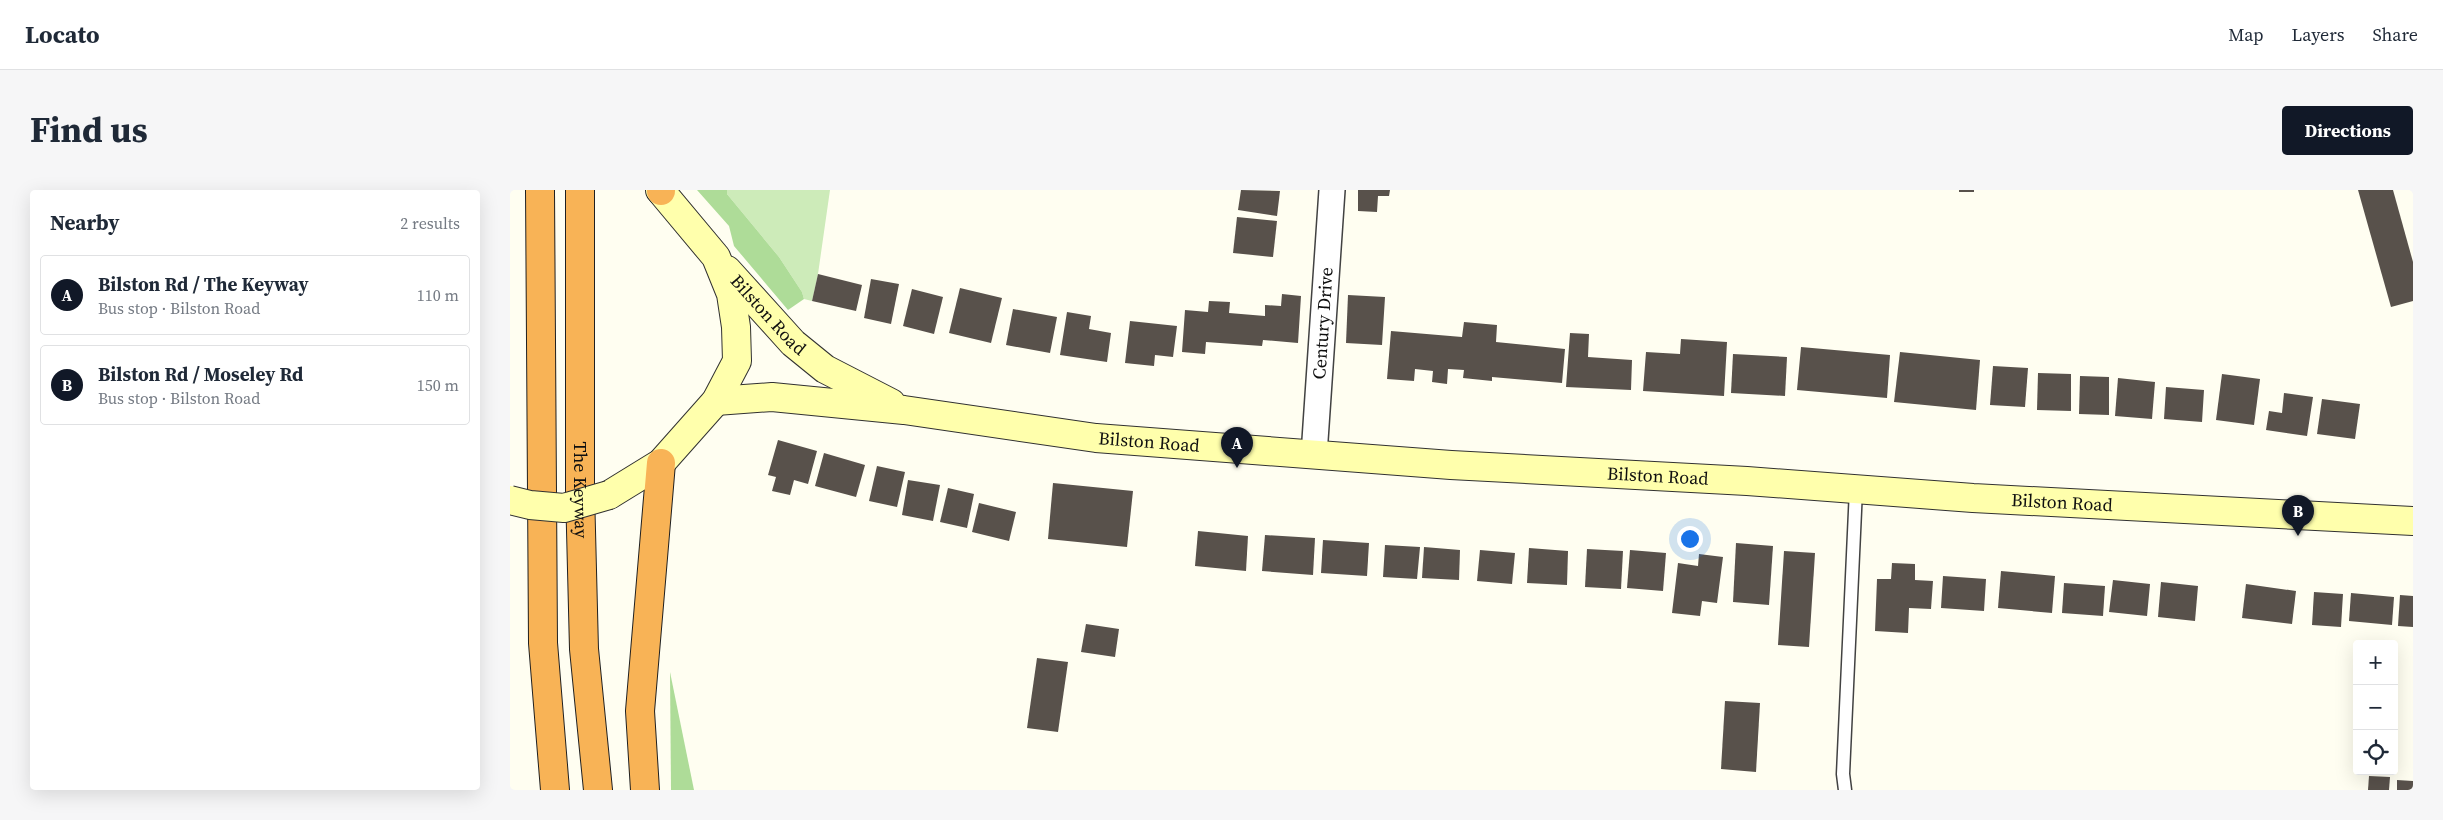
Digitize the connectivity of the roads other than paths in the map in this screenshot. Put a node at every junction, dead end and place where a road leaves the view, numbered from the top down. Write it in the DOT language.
graph roads {
  1 [pos="540,190"];
  2 [pos="580,190"];
  3 [pos="661,190"];
  4 [pos="1332,190"];
  5 [pos="716,257"];
  6 [pos="716,401"];
  7 [pos="904,410"];
  8 [pos="1314,455"];
  9 [pos="661,463"];
  10 [pos="1856,489"];
  11 [pos="510,500"];
  12 [pos="2413,521"];
  13 [pos="555,790"];
  14 [pos="598,790"];
  15 [pos="645,790"];
  16 [pos="1845,790"];
  1 -- 13 [label="highway"];
  2 -- 14 [label="highway, The Keyway"];
  3 -- 5 [label="main road, Bilston Road"];
  4 -- 8 [label="street, Century Drive"];
  5 -- 6 [label="main road"];
  5 -- 7 [label="main road, Bilston Road"];
  6 -- 7 [label="main road, Bilston Road"];
  6 -- 9 [label="main road"];
  7 -- 8 [label="main road, Bilston Road"];
  8 -- 10 [label="main road, Bilston Road"];
  9 -- 11 [label="main road, bridge"];
  9 -- 15 [label="highway"];
  10 -- 12 [label="main road, Bilston Road"];
  10 -- 16 [label="lane"];
}
